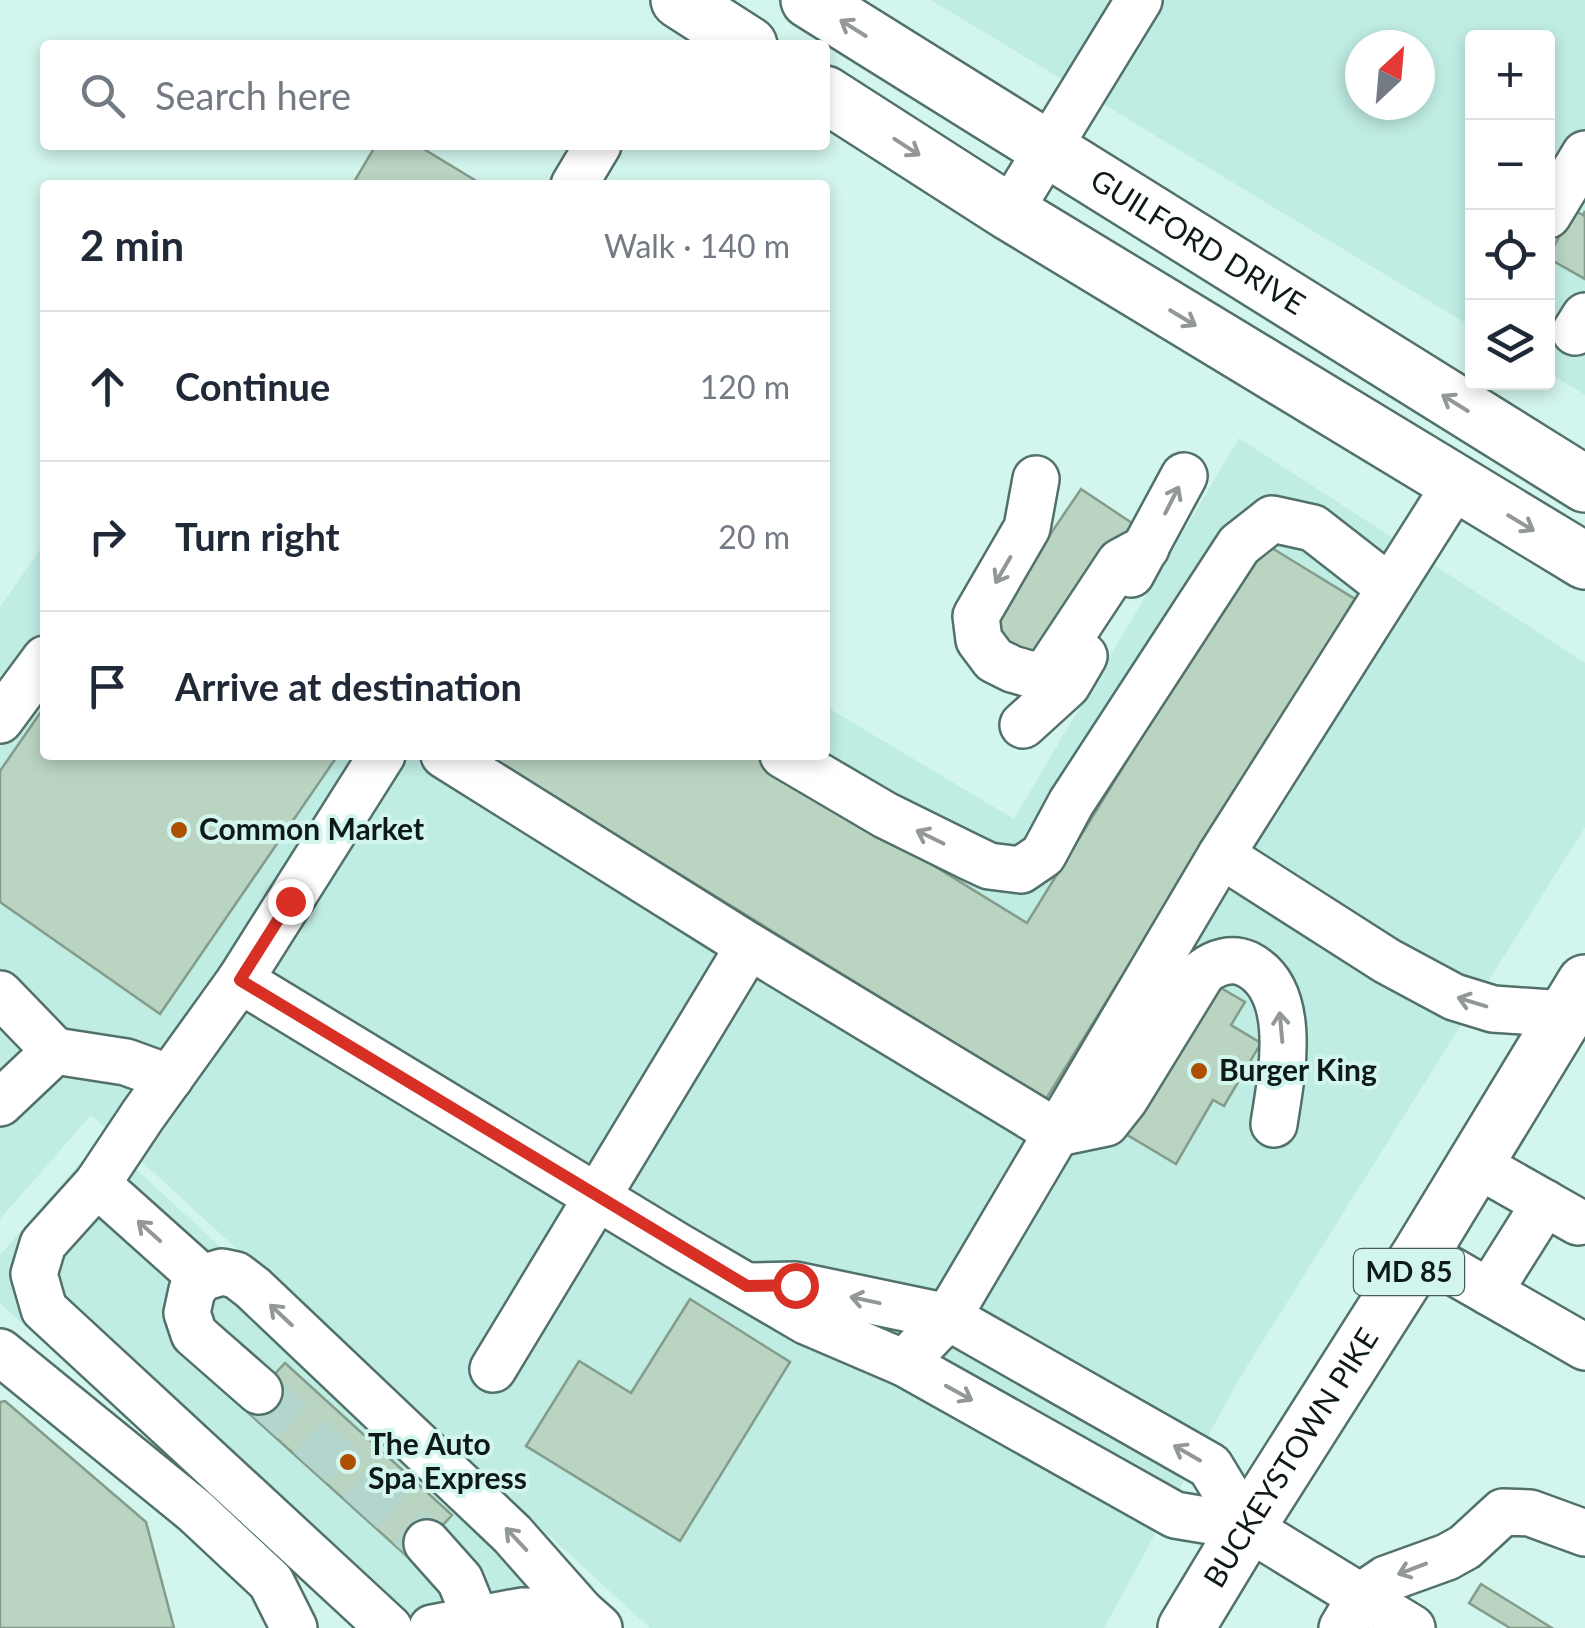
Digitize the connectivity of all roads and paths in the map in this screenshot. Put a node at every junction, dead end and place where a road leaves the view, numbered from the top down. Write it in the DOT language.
graph roads {
  1 [pos="679,0"];
  2 [pos="809,0"];
  3 [pos="1139,0"];
  4 [pos="741,40"];
  5 [pos="830,97"];
  6 [pos="595,150"];
  7 [pos="1048,151"];
  8 [pos="1585,154"];
  9 [pos="577,180"];
  10 [pos="1552,210"];
  11 [pos="1010,212"];
  12 [pos="1562,466"];
  13 [pos="1184,476"];
  14 [pos="1036,480"];
  15 [pos="1456,484"];
  16 [pos="1585,484"];
  17 [pos="1146,548"];
  18 [pos="1585,561"];
  19 [pos="1390,588"];
  20 [pos="40,665"];
  21 [pos="0,720"];
  22 [pos="1024,725"];
  23 [pos="379,760"];
  24 [pos="452,760"];
  25 [pos="792,760"];
  26 [pos="1222,855"];
  27 [pos="750,946"];
  28 [pos="240,980"];
  29 [pos="0,994"];
  30 [pos="1575,999"];
  31 [pos="55,1051"];
  32 [pos="170,1078"];
  33 [pos="0,1103"];
  34 [pos="1274,1124"];
  35 [pos="1058,1133"];
  36 [pos="1476,1164"];
  37 [pos="96,1184"];
  38 [pos="596,1197"];
  39 [pos="1421,1253"];
  40 [pos="202,1278"];
  41 [pos="747,1286"];
  42 [pos="1490,1292"];
  43 [pos="948,1317"];
  44 [pos="1585,1347"];
  45 [pos="0,1352"];
  46 [pos="904,1362"];
  47 [pos="493,1368"];
  48 [pos="259,1391"];
  49 [pos="1247,1527"];
  50 [pos="1585,1533"];
  51 [pos="427,1543"];
  52 [pos="1351,1612"];
  53 [pos="476,1619"];
  54 [pos="590,1620"];
  55 [pos="294,1628"];
  56 [pos="389,1628"];
  57 [pos="432,1628"];
  58 [pos="1186,1628"];
  59 [pos="1412,1628"];
  1 -- 4 [label="main road"];
  7 -- 2 [label="main road, GUILFORD DRIVE, one-way"];
  3 -- 7 [label="lane"];
  5 -- 11 [label="main road, one-way"];
  6 -- 9 [label="lane"];
  7 -- 11 [label="lane"];
  12 -- 7 [label="main road, GUILFORD DRIVE, one-way"];
  8 -- 10 [label="lane"];
  11 -- 15 [label="main road, one-way"];
  12 -- 16 [label="main road, GUILFORD DRIVE"];
  17 -- 13 [label="lane, one-way"];
  14 -- 17 [label="lane, one-way"];
  15 -- 18 [label="main road, one-way"];
  15 -- 19 [label="lane"];
  17 -- 22 [label="lane"];
  19 -- 25 [label="lane, one-way"];
  19 -- 26 [label="lane"];
  20 -- 21 [label="lane"];
  23 -- 28 [label="lane"];
  24 -- 27 [label="lane"];
  30 -- 26 [label="lane, one-way"];
  26 -- 35 [label="lane"];
  27 -- 35 [label="lane"];
  27 -- 38 [label="lane"];
  28 -- 32 [label="lane"];
  28 -- 38 [label="lane"];
  29 -- 31 [label="lane"];
  30 -- 36 [label="main road, BUCKEYSTOWN PIKE / MD 85"];
  31 -- 32 [label="lane"];
  31 -- 33 [label="lane"];
  32 -- 37 [label="lane"];
  34 -- 35 [label="lane, one-way"];
  35 -- 43 [label="lane"];
  36 -- 39 [label="main road, BUCKEYSTOWN PIKE / MD 85"];
  36 -- 42 [label="lane"];
  40 -- 37 [label="lane, one-way"];
  37 -- 56 [label="lane"];
  38 -- 41 [label="lane"];
  38 -- 47 [label="lane"];
  39 -- 42 [label="lane"];
  39 -- 49 [label="main road, BUCKEYSTOWN PIKE / MD 85"];
  40 -- 48 [label="lane"];
  54 -- 40 [label="lane, one-way"];
  43 -- 41 [label="lane, one-way"];
  41 -- 46 [label="lane"];
  42 -- 44 [label="lane"];
  43 -- 46 [label="lane"];
  49 -- 43 [label="lane, one-way"];
  45 -- 55 [label="lane"];
  46 -- 49 [label="lane, one-way"];
  49 -- 52 [label="lane"];
  49 -- 58 [label="main road, BUCKEYSTOWN PIKE / MD 85"];
  50 -- 52 [label="lane, one-way"];
  51 -- 53 [label="lane"];
  52 -- 59 [label="lane"];
  53 -- 54 [label="lane"];
  53 -- 57 [label="lane"];
}
